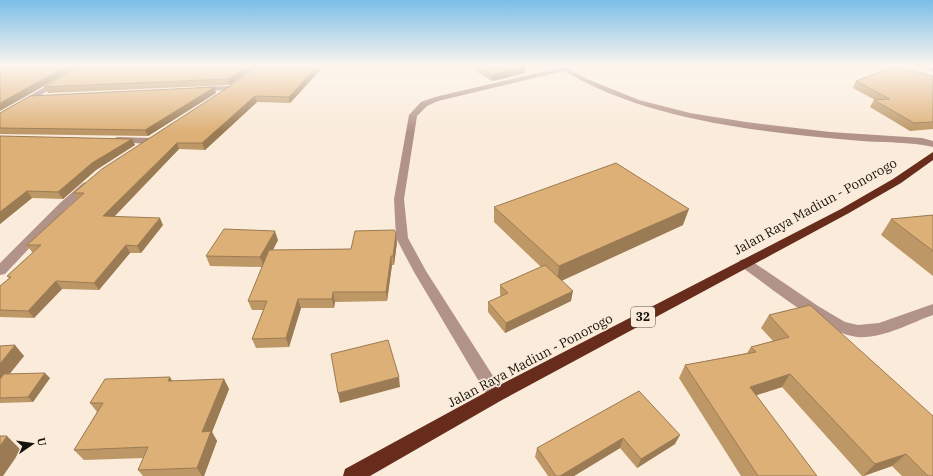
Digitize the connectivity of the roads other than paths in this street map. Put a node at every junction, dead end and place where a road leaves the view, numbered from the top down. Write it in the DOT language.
graph roads {
  1 [pos="48,88"];
  2 [pos="207,88"];
  3 [pos="230,88"];
  4 [pos="475,88"];
  5 [pos="601,88"];
  6 [pos="192,90"];
  7 [pos="48,97"];
  8 [pos="32,98"];
  9 [pos="213,100"];
  10 [pos="0,118"];
  11 [pos="111,140"];
  12 [pos="933,144"];
  13 [pos="138,149"];
  14 [pos="933,155"];
  15 [pos="96,178"];
  16 [pos="745,263"];
  17 [pos="0,271"];
  18 [pos="933,309"];
  19 [pos="496,395"];
  20 [pos="352,476"];
  1 -- 8 [label="street"];
  2 -- 6 [label="street"];
  3 -- 9 [label="street"];
  4 -- 19 [label="street"];
  5 -- 12 [label="street"];
  7 -- 8 [label="street"];
  8 -- 10 [label="street"];
  11 -- 13 [label="street"];
  14 -- 16 [label="highway, Jalan Raya Madiun - Ponorogo / 32"];
  15 -- 17 [label="street"];
  16 -- 18 [label="street"];
  16 -- 19 [label="highway, Jalan Raya Madiun - Ponorogo / 32"];
  19 -- 20 [label="highway, Jalan Raya Madiun - Ponorogo / 32"];
}
